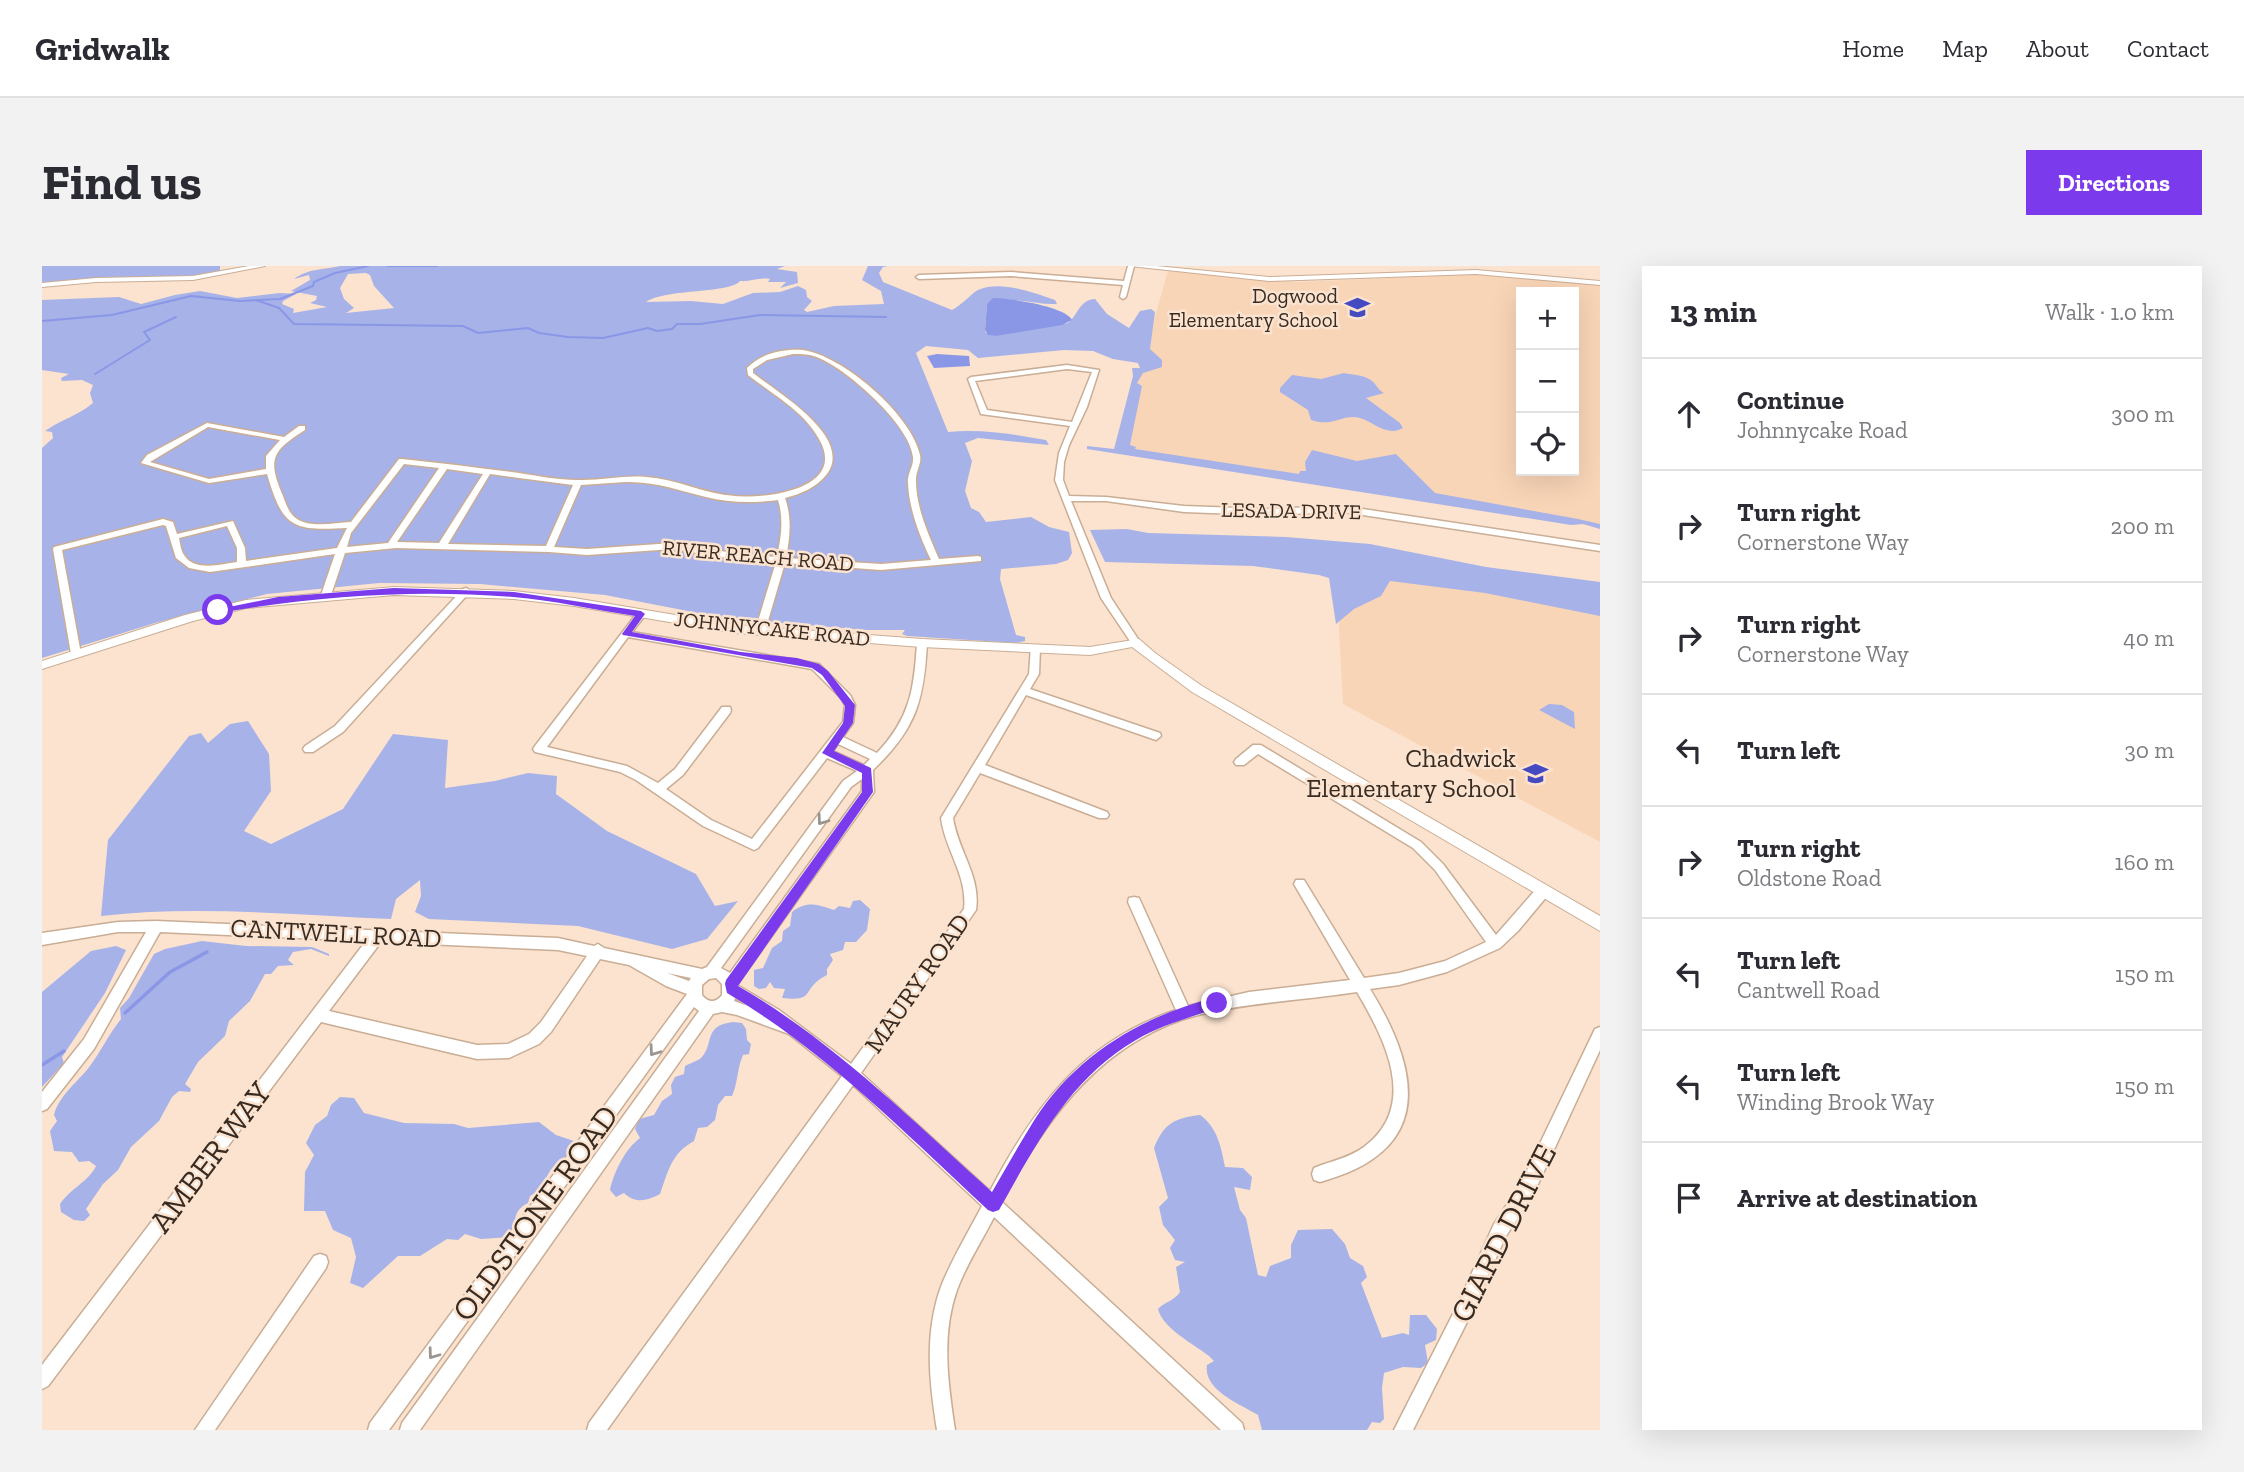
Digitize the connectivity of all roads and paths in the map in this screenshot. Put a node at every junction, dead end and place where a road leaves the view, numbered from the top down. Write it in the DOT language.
graph roads {
  1 [pos="261,266"];
  2 [pos="1132,266"];
  3 [pos="1166,267"];
  4 [pos="919,276"];
  5 [pos="1126,283"];
  6 [pos="1600,283"];
  7 [pos="42,285"];
  8 [pos="1123,297"];
  9 [pos="1073,424"];
  10 [pos="302,428"];
  11 [pos="285,439"];
  12 [pos="444,467"];
  13 [pos="268,471"];
  14 [pos="488,472"];
  15 [pos="578,483"];
  16 [pos="781,497"];
  17 [pos="1065,498"];
  18 [pos="352,525"];
  19 [pos="174,537"];
  20 [pos="390,546"];
  21 [pos="442,546"];
  22 [pos="1600,548"];
  23 [pos="549,549"];
  24 [pos="341,551"];
  25 [pos="978,559"];
  26 [pos="779,561"];
  27 [pos="936,562"];
  28 [pos="242,565"];
  29 [pos="466,591"];
  30 [pos="326,595"];
  31 [pos="641,614"];
  32 [pos="760,631"];
  33 [pos="626,634"];
  34 [pos="1135,642"];
  35 [pos="922,643"];
  36 [pos="1035,648"];
  37 [pos="76,654"];
  38 [pos="42,665"];
  39 [pos="1025,691"];
  40 [pos="726,710"];
  41 [pos="1156,736"];
  42 [pos="837,739"];
  43 [pos="309,749"];
  44 [pos="827,753"];
  45 [pos="878,758"];
  46 [pos="1240,762"];
  47 [pos="977,767"];
  48 [pos="868,771"];
  49 [pos="1363,786"];
  50 [pos="660,788"];
  51 [pos="1347,802"];
  52 [pos="1103,815"];
  53 [pos="1300,884"];
  54 [pos="1543,891"];
  55 [pos="1134,902"];
  56 [pos="1600,924"];
  57 [pos="156,926"];
  58 [pos="378,935"];
  59 [pos="42,939"];
  60 [pos="1495,944"];
  61 [pos="598,950"];
  62 [pos="629,958"];
  63 [pos="707,974"];
  64 [pos="1359,984"];
  65 [pos="731,986"];
  66 [pos="694,992"];
  67 [pos="715,1006"];
  68 [pos="1183,1011"];
  69 [pos="318,1015"];
  70 [pos="791,1030"];
  71 [pos="1600,1034"];
  72 [pos="853,1075"];
  73 [pos="42,1104"];
  74 [pos="1320,1174"];
  75 [pos="993,1204"];
  76 [pos="320,1262"];
  77 [pos="42,1380"];
  78 [pos="204,1430"];
  79 [pos="377,1430"];
  80 [pos="409,1430"];
  81 [pos="596,1430"];
  82 [pos="946,1430"];
  83 [pos="1235,1430"];
  84 [pos="1403,1430"];
  1 -- 7 [label="street"];
  2 -- 3 [label="street"];
  2 -- 5 [label="street"];
  3 -- 6 [label="street"];
  4 -- 5 [label="street"];
  5 -- 8 [label="street"];
  9 -- 9 [label="street"];
  9 -- 17 [label="street"];
  10 -- 11 [label="street"];
  11 -- 13 [label="street"];
  11 -- 13 [label="street"];
  12 -- 14 [label="street"];
  12 -- 18 [label="street"];
  12 -- 20 [label="street"];
  13 -- 18 [label="street"];
  14 -- 15 [label="street"];
  14 -- 21 [label="street"];
  15 -- 16 [label="street"];
  15 -- 23 [label="street"];
  16 -- 26 [label="street"];
  16 -- 27 [label="street"];
  17 -- 22 [label="street, LESADA DRIVE"];
  17 -- 34 [label="street"];
  18 -- 24 [label="street"];
  19 -- 28 [label="street, RIVER REACH ROAD"];
  19 -- 28 [label="street"];
  19 -- 37 [label="street"];
  20 -- 21 [label="street, RIVER REACH ROAD"];
  20 -- 24 [label="street, RIVER REACH ROAD"];
  21 -- 23 [label="street, RIVER REACH ROAD"];
  23 -- 26 [label="street, RIVER REACH ROAD"];
  24 -- 28 [label="street, RIVER REACH ROAD"];
  24 -- 30 [label="street"];
  25 -- 27 [label="street, RIVER REACH ROAD"];
  26 -- 27 [label="street, RIVER REACH ROAD"];
  26 -- 32 [label="street"];
  29 -- 30 [label="street, JOHNNYCAKE ROAD"];
  29 -- 31 [label="street, JOHNNYCAKE ROAD"];
  29 -- 43 [label="street"];
  30 -- 37 [label="street, JOHNNYCAKE ROAD"];
  31 -- 32 [label="street, JOHNNYCAKE ROAD"];
  31 -- 33 [label="street"];
  32 -- 35 [label="street, JOHNNYCAKE ROAD"];
  33 -- 42 [label="street"];
  33 -- 50 [label="street"];
  34 -- 36 [label="street, JOHNNYCAKE ROAD"];
  34 -- 49 [label="street"];
  35 -- 36 [label="street, JOHNNYCAKE ROAD"];
  35 -- 45 [label="street"];
  36 -- 39 [label="street, MAURY ROAD"];
  37 -- 38 [label="street, JOHNNYCAKE ROAD"];
  39 -- 41 [label="street"];
  39 -- 47 [label="street, MAURY ROAD"];
  40 -- 50 [label="street"];
  42 -- 44 [label="street"];
  42 -- 45 [label="street"];
  44 -- 48 [label="street"];
  44 -- 50 [label="street"];
  45 -- 48 [label="street"];
  46 -- 51 [label="street"];
  47 -- 52 [label="street"];
  47 -- 72 [label="street, MAURY ROAD"];
  48 -- 63 [label="street, one-way"];
  48 -- 65 [label="street"];
  49 -- 51 [label="street"];
  49 -- 54 [label="street"];
  51 -- 60 [label="street"];
  53 -- 64 [label="street"];
  54 -- 56 [label="street"];
  54 -- 60 [label="street"];
  55 -- 68 [label="street"];
  57 -- 58 [label="street, CANTWELL ROAD"];
  57 -- 59 [label="street, CANTWELL ROAD"];
  57 -- 73 [label="street"];
  58 -- 61 [label="street, CANTWELL ROAD"];
  58 -- 69 [label="street, AMBER WAY"];
  60 -- 64 [label="street"];
  61 -- 62 [label="street, CANTWELL ROAD"];
  61 -- 69 [label="street"];
  62 -- 63 [label="street, CANTWELL ROAD"];
  62 -- 66 [label="street, CANTWELL ROAD"];
  63 -- 65 [label="street"];
  63 -- 66 [label="street"];
  64 -- 68 [label="street"];
  64 -- 74 [label="street"];
  65 -- 67 [label="street"];
  65 -- 70 [label="street"];
  66 -- 67 [label="street"];
  66 -- 79 [label="street, OLDSTONE ROAD, one-way"];
  67 -- 70 [label="street"];
  67 -- 80 [label="street, OLDSTONE ROAD"];
  68 -- 75 [label="street"];
  69 -- 77 [label="street, AMBER WAY"];
  70 -- 72 [label="street"];
  71 -- 84 [label="street, GIARD DRIVE"];
  72 -- 75 [label="street"];
  72 -- 81 [label="street, MAURY ROAD"];
  75 -- 82 [label="street"];
  75 -- 83 [label="street"];
  76 -- 78 [label="street"];
}
